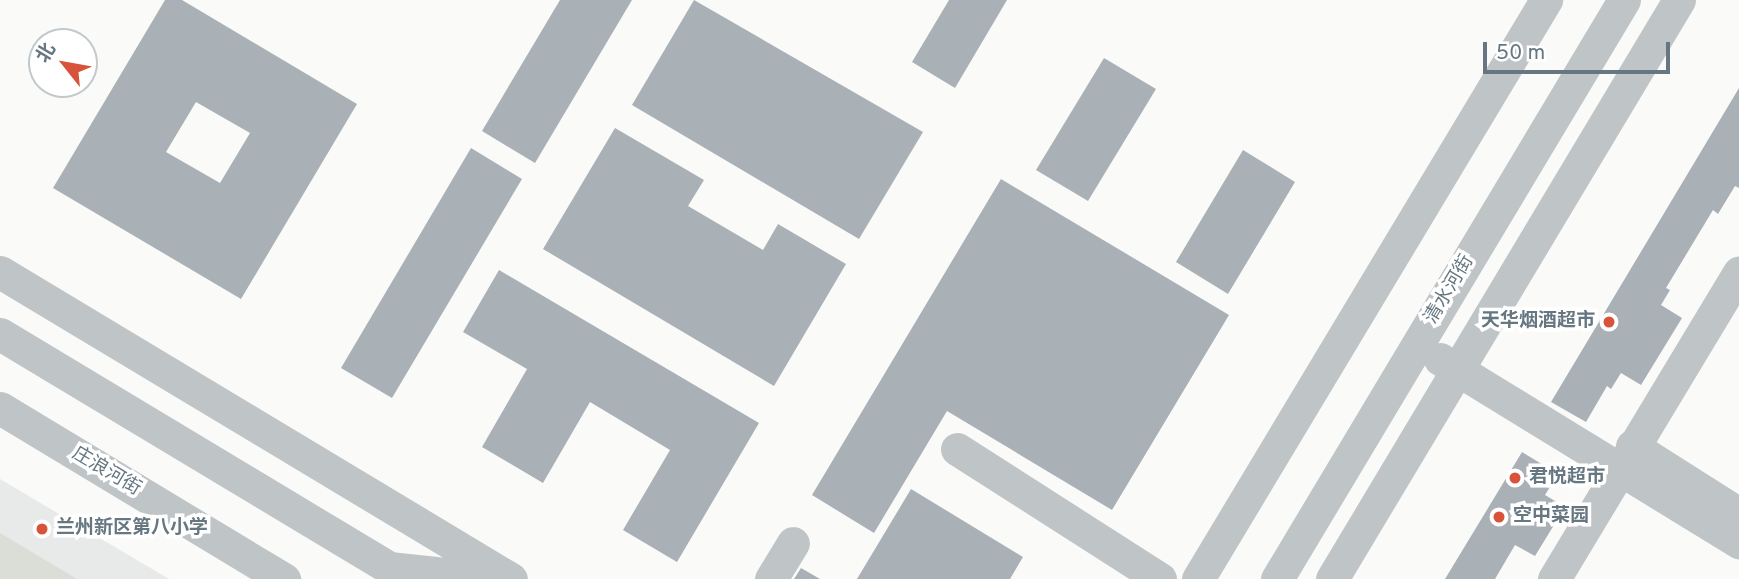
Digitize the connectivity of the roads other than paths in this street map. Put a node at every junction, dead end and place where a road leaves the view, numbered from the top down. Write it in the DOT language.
graph roads {
  1 [pos="1546,0"];
  2 [pos="1679,0"];
  3 [pos="1615,3"];
  4 [pos="1660,33"];
  5 [pos="0,272"];
  6 [pos="1739,272"];
  7 [pos="0,334"];
  8 [pos="1417,345"];
  9 [pos="1457,369"];
  10 [pos="0,408"];
  11 [pos="957,449"];
  12 [pos="1625,457"];
  13 [pos="1739,514"];
  14 [pos="1739,542"];
  15 [pos="793,543"];
  16 [pos="399,573"];
  17 [pos="284,579"];
  18 [pos="494,579"];
  19 [pos="511,579"];
  20 [pos="771,579"];
  21 [pos="1160,579"];
  22 [pos="1198,579"];
  23 [pos="1277,579"];
  24 [pos="1332,579"];
  25 [pos="1554,579"];
  1 -- 22 [label="street"];
  2 -- 4 [label="street"];
  3 -- 4 [label="street"];
  3 -- 8 [label="street, 清水河街"];
  4 -- 9 [label="street"];
  5 -- 19 [label="street"];
  6 -- 12 [label="street"];
  7 -- 16 [label="street"];
  8 -- 9 [label="street"];
  8 -- 23 [label="street, 清水河街"];
  9 -- 12 [label="street"];
  9 -- 24 [label="street"];
  10 -- 17 [label="street, 庄浪河街"];
  11 -- 21 [label="street"];
  12 -- 13 [label="street"];
  12 -- 14 [label="street"];
  12 -- 25 [label="street"];
  15 -- 20 [label="street"];
  16 -- 18 [label="street"];
}
